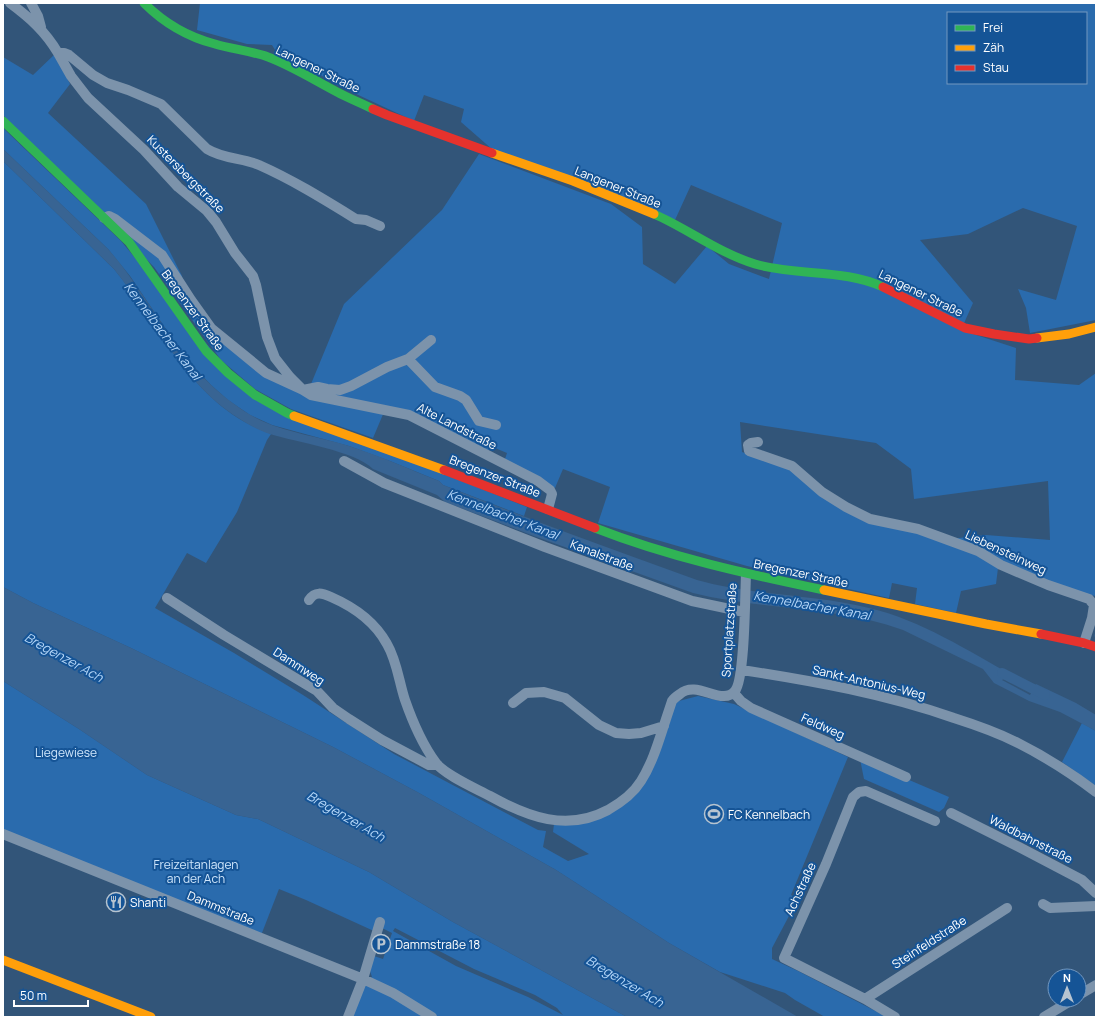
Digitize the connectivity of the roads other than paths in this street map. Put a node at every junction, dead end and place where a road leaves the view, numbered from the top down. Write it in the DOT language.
graph roads {
  1 [pos="10,3"];
  2 [pos="31,3"];
  3 [pos="144,3"];
  4 [pos="41,28"];
  5 [pos="58,53"];
  6 [pos="3,121"];
  7 [pos="104,218"];
  8 [pos="380,226"];
  9 [pos="1096,327"];
  10 [pos="431,340"];
  11 [pos="408,358"];
  12 [pos="304,390"];
  13 [pos="496,425"];
  14 [pos="758,442"];
  15 [pos="344,462"];
  16 [pos="548,509"];
  17 [pos="746,574"];
  18 [pos="167,598"];
  19 [pos="309,600"];
  20 [pos="744,609"];
  21 [pos="1092,628"];
  22 [pos="1084,643"];
  23 [pos="1096,647"];
  24 [pos="742,670"];
  25 [pos="734,693"];
  26 [pos="513,703"];
  27 [pos="664,726"];
  28 [pos="438,765"];
  29 [pos="906,776"];
  30 [pos="1096,792"];
  31 [pos="951,814"];
  32 [pos="935,821"];
  33 [pos="3,834"];
  34 [pos="1096,894"];
  35 [pos="1043,904"];
  36 [pos="1096,906"];
  37 [pos="1008,908"];
  38 [pos="380,922"];
  39 [pos="3,960"];
  40 [pos="363,979"];
  41 [pos="1096,985"];
  42 [pos="1087,990"];
  43 [pos="866,999"];
  44 [pos="1059,1008"];
  45 [pos="151,1017"];
  46 [pos="348,1017"];
  47 [pos="432,1017"];
  48 [pos="895,1017"];
  49 [pos="1044,1017"];
  1 -- 4 [label="street, Kustersbergstraße"];
  2 -- 4 [label="street, Kustersbergstraße"];
  3 -- 9 [label="main road, Langener Straße"];
  4 -- 5 [label="street, Kustersbergstraße"];
  5 -- 8 [label="street"];
  5 -- 12 [label="street, Kustersbergstraße"];
  6 -- 7 [label="main road, Bregenzer Straße"];
  7 -- 12 [label="street, Alte Landstraße"];
  7 -- 16 [label="main road, Bregenzer Straße"];
  10 -- 11 [label="street, Alte Landstraße"];
  11 -- 12 [label="street, Alte Landstraße"];
  11 -- 13 [label="street, Alte Landstraße"];
  12 -- 16 [label="street, Alte Landstraße"];
  14 -- 21 [label="street, Liebensteinweg"];
  15 -- 20 [label="street, Kanalstraße"];
  16 -- 17 [label="main road, Bregenzer Straße"];
  17 -- 20 [label="street, Sportplatzstraße"];
  17 -- 22 [label="main road, Bregenzer Straße"];
  18 -- 28 [label="street, Dammweg"];
  19 -- 28 [label="street"];
  20 -- 24 [label="street, Sportplatzstraße"];
  21 -- 22 [label="street, Liebensteinweg"];
  22 -- 23 [label="main road, Bregenzer Straße"];
  24 -- 25 [label="street, Sportplatzstraße"];
  24 -- 30 [label="street, Sankt-Antonius-Weg"];
  25 -- 27 [label="street, Sportplatzstraße"];
  25 -- 29 [label="street, Feldweg"];
  26 -- 27 [label="street"];
  27 -- 28 [label="street"];
  31 -- 34 [label="street, Waldbahnstraße"];
  32 -- 43 [label="street, Achstraße"];
  33 -- 40 [label="street, Dammstraße"];
  35 -- 36 [label="street"];
  37 -- 43 [label="street, Steinfeldstraße"];
  38 -- 40 [label="street"];
  39 -- 45 [label="main road"];
  40 -- 46 [label="street"];
  40 -- 47 [label="street, Dammstraße"];
  41 -- 42 [label="street"];
  43 -- 48 [label="street, Achstraße"];
  44 -- 49 [label="street"];
}
